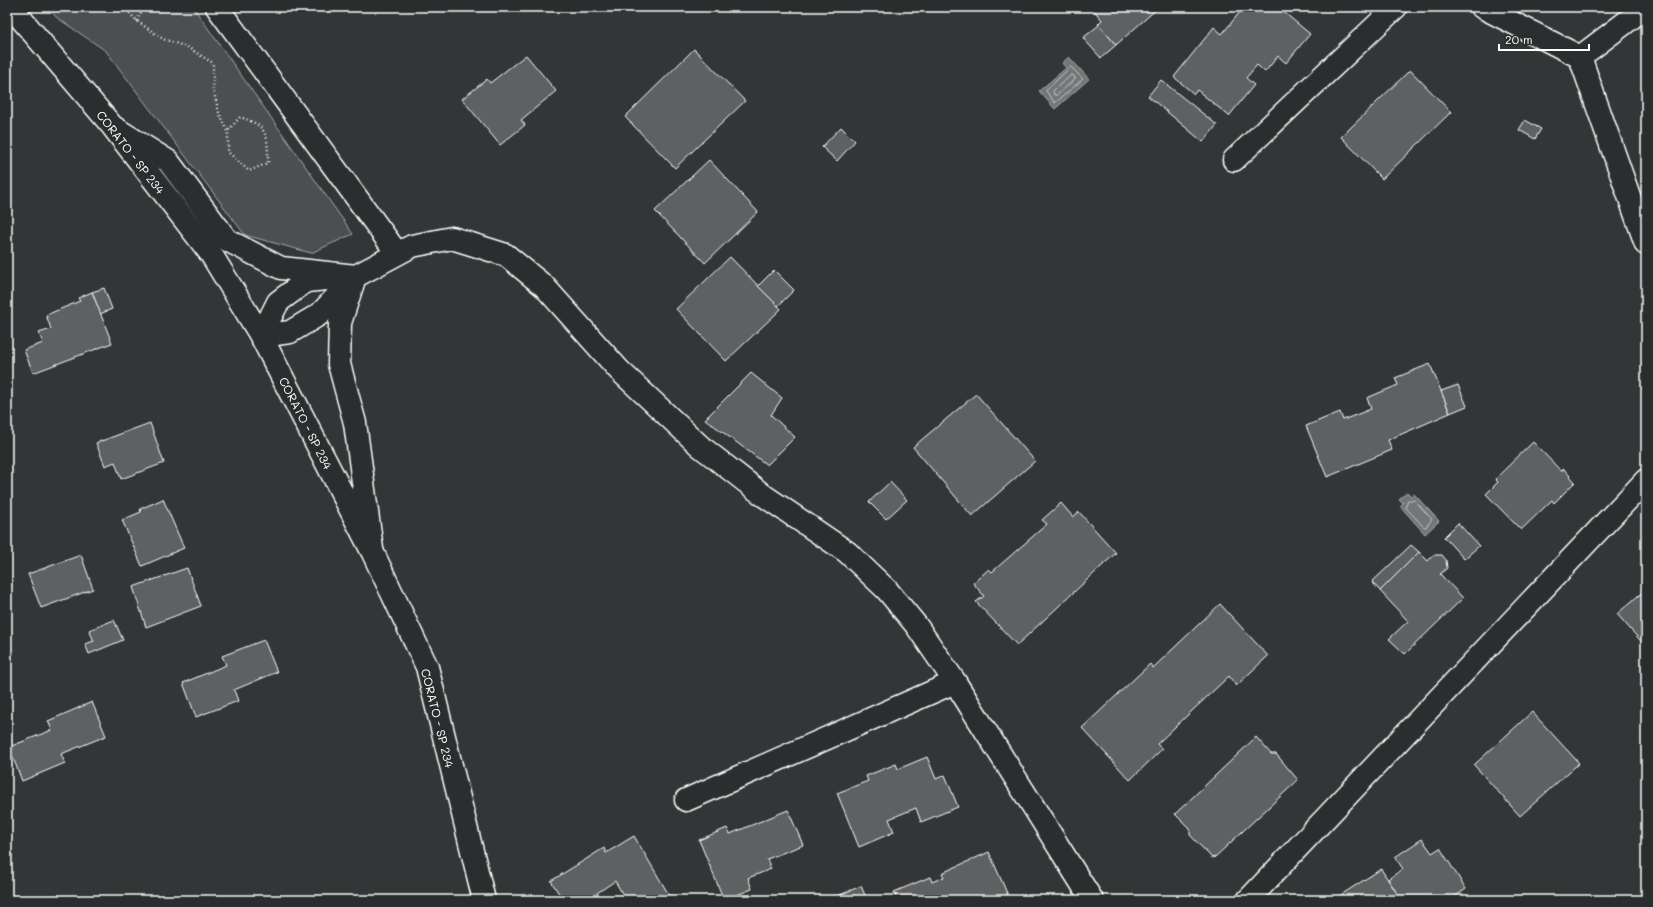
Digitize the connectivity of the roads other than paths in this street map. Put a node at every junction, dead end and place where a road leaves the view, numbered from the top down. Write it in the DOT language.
graph roads {
  1 [pos="11,7"];
  2 [pos="217,7"];
  3 [pos="1396,7"];
  4 [pos="1482,7"];
  5 [pos="1646,7"];
  6 [pos="1580,57"];
  7 [pos="113,127"];
  8 [pos="1234,160"];
  9 [pos="1646,244"];
  10 [pos="397,253"];
  11 [pos="356,276"];
  12 [pos="261,336"];
  13 [pos="1646,480"];
  14 [pos="373,553"];
  15 [pos="955,682"];
  16 [pos="686,800"];
  17 [pos="484,900"];
  18 [pos="1092,900"];
  19 [pos="1248,900"];
  1 -- 7 [label="street, CORATO - SP 234"];
  2 -- 10 [label="street"];
  3 -- 8 [label="street"];
  4 -- 6 [label="street"];
  5 -- 6 [label="street"];
  6 -- 9 [label="street"];
  7 -- 11 [label="street"];
  7 -- 12 [label="street, CORATO - SP 234"];
  10 -- 11 [label="street"];
  10 -- 15 [label="street"];
  11 -- 12 [label="street"];
  11 -- 12 [label="street"];
  11 -- 14 [label="street"];
  12 -- 14 [label="street, CORATO - SP 234"];
  13 -- 19 [label="street"];
  14 -- 17 [label="street, CORATO - SP 234"];
  15 -- 16 [label="street"];
  15 -- 18 [label="street"];
}
